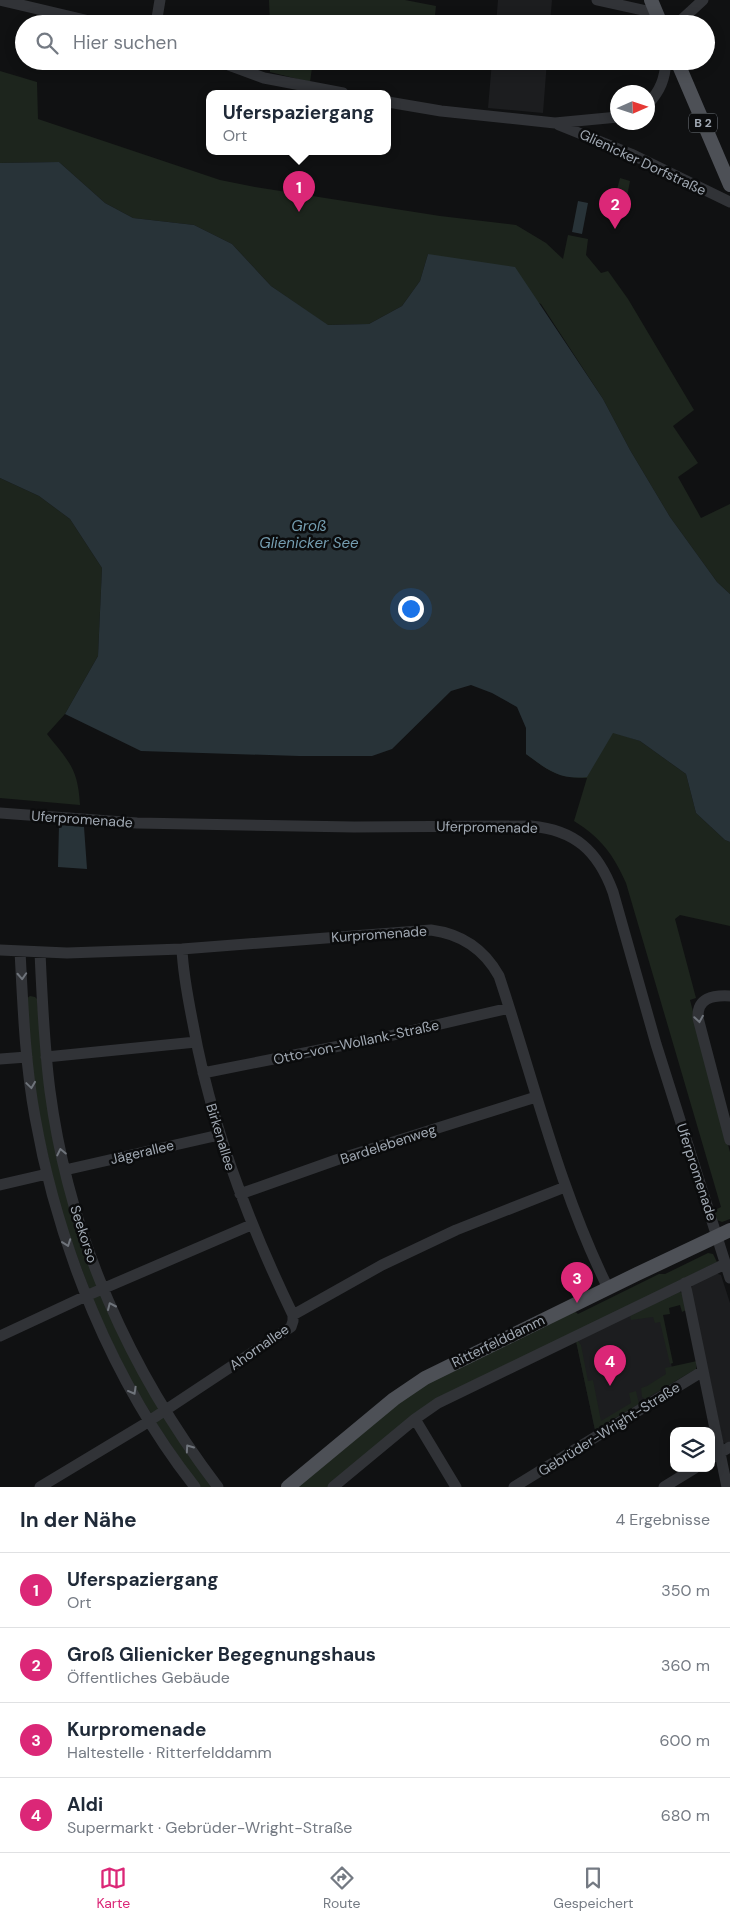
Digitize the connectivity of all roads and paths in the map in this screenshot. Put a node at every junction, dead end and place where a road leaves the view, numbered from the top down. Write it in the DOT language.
graph roads {
  1 [pos="0,0"];
  2 [pos="160,0"];
  3 [pos="597,0"];
  4 [pos="703,0"];
  5 [pos="656,12"];
  6 [pos="64,15"];
  7 [pos="158,15"];
  8 [pos="687,15"];
  9 [pos="242,70"];
  10 [pos="665,70"];
  11 [pos="680,70"];
  12 [pos="327,90"];
  13 [pos="655,95"];
  14 [pos="391,103"];
  15 [pos="610,118"];
  16 [pos="555,123"];
  17 [pos="730,185"];
  18 [pos="730,202"];
  19 [pos="0,813"];
  20 [pos="182,949"];
  21 [pos="0,950"];
  22 [pos="20,951"];
  23 [pos="40,952"];
  24 [pos="730,996"];
  25 [pos="509,1008"];
  26 [pos="196,1042"];
  27 [pos="27,1057"];
  28 [pos="46,1057"];
  29 [pos="0,1059"];
  30 [pos="202,1073"];
  31 [pos="536,1097"];
  32 [pos="219,1135"];
  33 [pos="730,1140"];
  34 [pos="65,1170"];
  35 [pos="47,1174"];
  36 [pos="0,1185"];
  37 [pos="565,1187"];
  38 [pos="240,1194"];
  39 [pos="251,1224"];
  40 [pos="730,1230"];
  41 [pos="716,1236"];
  42 [pos="725,1264"];
  43 [pos="730,1278"];
  44 [pos="684,1283"];
  45 [pos="608,1288"];
  46 [pos="103,1289"];
  47 [pos="86,1296"];
  48 [pos="293,1315"];
  49 [pos="0,1336"];
  50 [pos="703,1371"];
  51 [pos="165,1411"];
  52 [pos="414,1419"];
  53 [pos="149,1421"];
  54 [pos="720,1453"];
  55 [pos="688,1472"];
  56 [pos="40,1487"];
  57 [pos="195,1487"];
  58 [pos="218,1487"];
  59 [pos="288,1487"];
  60 [pos="334,1487"];
  61 [pos="456,1487"];
  62 [pos="514,1487"];
  63 [pos="664,1487"];
  64 [pos="727,1487"];
  1 -- 6 [label="street"];
  2 -- 7 [label="street"];
  3 -- 5 [label="street"];
  4 -- 8 [label="street"];
  9 -- 12 [label="street"];
  10 -- 13 [label="street"];
  11 -- 17 [label="main road, B 2"];
  14 -- 16 [label="street, Glienicker Dorfstraße"];
  15 -- 16 [label="street, Glienicker Dorfstraße"];
  16 -- 18 [label="street, Glienicker Dorfstraße"];
  19 -- 41 [label="street, Uferpromenade"];
  20 -- 23 [label="street, Kurpromenade"];
  20 -- 25 [label="street, Kurpromenade"];
  20 -- 26 [label="street, Birkenallee"];
  21 -- 22 [label="street, Kurpromenade"];
  22 -- 23 [label="street, Kurpromenade"];
  22 -- 27 [label="street, Seekorso, one-way"];
  23 -- 28 [label="street, Seekorso"];
  24 -- 33 [label="street, one-way"];
  25 -- 30 [label="street, Otto-von-Wollank-Straße"];
  25 -- 31 [label="street, Kurpromenade"];
  26 -- 28 [label="street"];
  26 -- 30 [label="street, Birkenallee"];
  27 -- 29 [label="street"];
  27 -- 35 [label="street, Seekorso, one-way"];
  34 -- 28 [label="street, Seekorso, one-way"];
  30 -- 32 [label="street, Birkenallee"];
  31 -- 37 [label="street, Kurpromenade"];
  31 -- 38 [label="street, Bardelebenweg"];
  32 -- 34 [label="street, Jägerallee"];
  32 -- 38 [label="street, Birkenallee"];
  34 -- 46 [label="street, Seekorso"];
  35 -- 36 [label="street"];
  35 -- 47 [label="street, Seekorso, one-way"];
  37 -- 45 [label="street, Kurpromenade"];
  37 -- 48 [label="street, Ahornallee"];
  38 -- 39 [label="street, Birkenallee"];
  39 -- 46 [label="street"];
  39 -- 48 [label="street, Birkenallee"];
  40 -- 41 [label="main road, Ritterfelddamm"];
  41 -- 42 [label="street, Uferpromenade"];
  41 -- 45 [label="main road, Ritterfelddamm"];
  42 -- 43 [label="street, Uferpromenade"];
  42 -- 44 [label="street"];
  44 -- 50 [label="street"];
  44 -- 52 [label="street"];
  45 -- 59 [label="main road, Ritterfelddamm"];
  46 -- 47 [label="street"];
  51 -- 46 [label="street, Seekorso, one-way"];
  47 -- 49 [label="street"];
  47 -- 53 [label="street, Seekorso, one-way"];
  48 -- 51 [label="street, Ahornallee"];
  50 -- 54 [label="street"];
  50 -- 62 [label="street, Gebrüder-Wright-Straße"];
  51 -- 53 [label="street, Ahornallee"];
  58 -- 51 [label="street, Seekorso, one-way"];
  52 -- 60 [label="street"];
  52 -- 61 [label="street"];
  53 -- 56 [label="street, Ahornallee"];
  53 -- 57 [label="street, Seekorso"];
  54 -- 64 [label="street"];
  55 -- 63 [label="street"];
}
